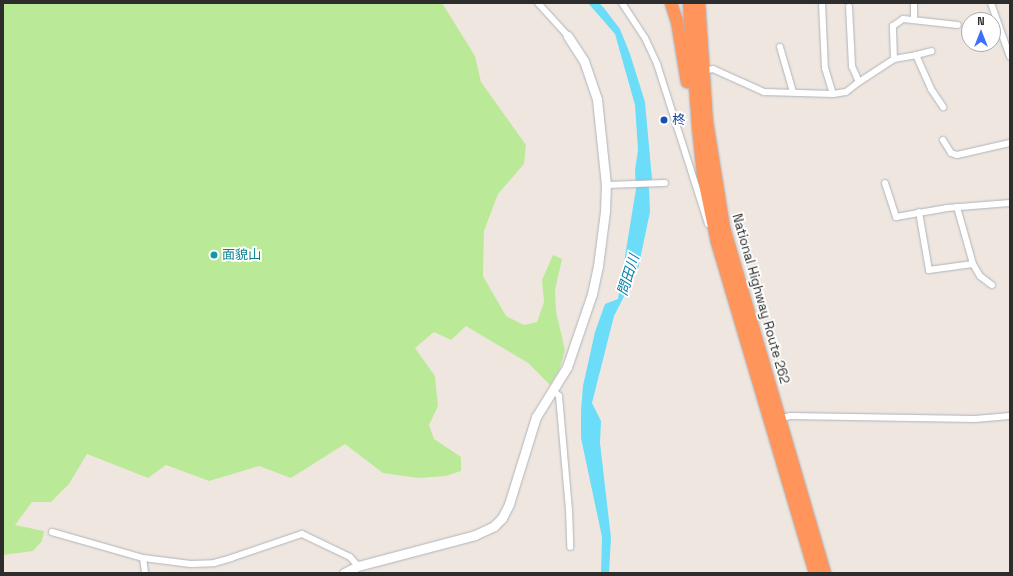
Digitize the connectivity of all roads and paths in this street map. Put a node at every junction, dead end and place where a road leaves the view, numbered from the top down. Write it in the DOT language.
graph roads {
  1 [pos="538,3"];
  2 [pos="622,3"];
  3 [pos="671,3"];
  4 [pos="689,3"];
  5 [pos="699,3"];
  6 [pos="822,3"];
  7 [pos="914,3"];
  8 [pos="991,3"];
  9 [pos="850,7"];
  10 [pos="914,20"];
  11 [pos="958,25"];
  12 [pos="568,36"];
  13 [pos="780,47"];
  14 [pos="932,51"];
  15 [pos="916,54"];
  16 [pos="1010,57"];
  17 [pos="894,58"];
  18 [pos="702,70"];
  19 [pos="859,82"];
  20 [pos="793,92"];
  21 [pos="833,94"];
  22 [pos="943,107"];
  23 [pos="943,140"];
  24 [pos="1010,143"];
  25 [pos="702,164"];
  26 [pos="663,183"];
  27 [pos="884,183"];
  28 [pos="608,185"];
  29 [pos="1010,203"];
  30 [pos="957,207"];
  31 [pos="919,212"];
  32 [pos="973,264"];
  33 [pos="992,285"];
  34 [pos="737,315"];
  35 [pos="554,391"];
  36 [pos="1010,416"];
  37 [pos="775,420"];
  38 [pos="52,532"];
  39 [pos="570,547"];
  40 [pos="143,558"];
  41 [pos="358,566"];
  42 [pos="145,573"];
  43 [pos="344,573"];
  44 [pos="815,573"];
  45 [pos="825,573"];
  1 -- 12 [label="street"];
  2 -- 34 [label="street"];
  3 -- 25 [label="highway"];
  4 -- 25 [label="highway, National Highway Route 262"];
  5 -- 18 [label="highway, National Highway Route 262"];
  6 -- 21 [label="street"];
  7 -- 10 [label="street"];
  8 -- 16 [label="street"];
  9 -- 19 [label="street"];
  10 -- 11 [label="street"];
  10 -- 17 [label="street"];
  12 -- 28 [label="street"];
  13 -- 20 [label="street"];
  14 -- 15 [label="street"];
  15 -- 17 [label="street"];
  15 -- 22 [label="street"];
  17 -- 19 [label="street"];
  18 -- 20 [label="street"];
  18 -- 37 [label="highway, National Highway Route 262"];
  19 -- 21 [label="street"];
  20 -- 21 [label="street"];
  23 -- 24 [label="street"];
  25 -- 34 [label="highway, National Highway Route 262"];
  26 -- 28 [label="street"];
  27 -- 31 [label="street"];
  28 -- 35 [label="street"];
  29 -- 30 [label="street"];
  30 -- 31 [label="street"];
  30 -- 32 [label="street"];
  31 -- 32 [label="street"];
  32 -- 33 [label="street"];
  34 -- 37 [label="highway, National Highway Route 262"];
  35 -- 39 [label="street"];
  35 -- 41 [label="street"];
  36 -- 37 [label="street"];
  37 -- 44 [label="highway, National Highway Route 262"];
  37 -- 45 [label="highway, National Highway Route 262"];
  38 -- 40 [label="street"];
  40 -- 41 [label="street"];
  40 -- 42 [label="street"];
  41 -- 43 [label="street"];
}
